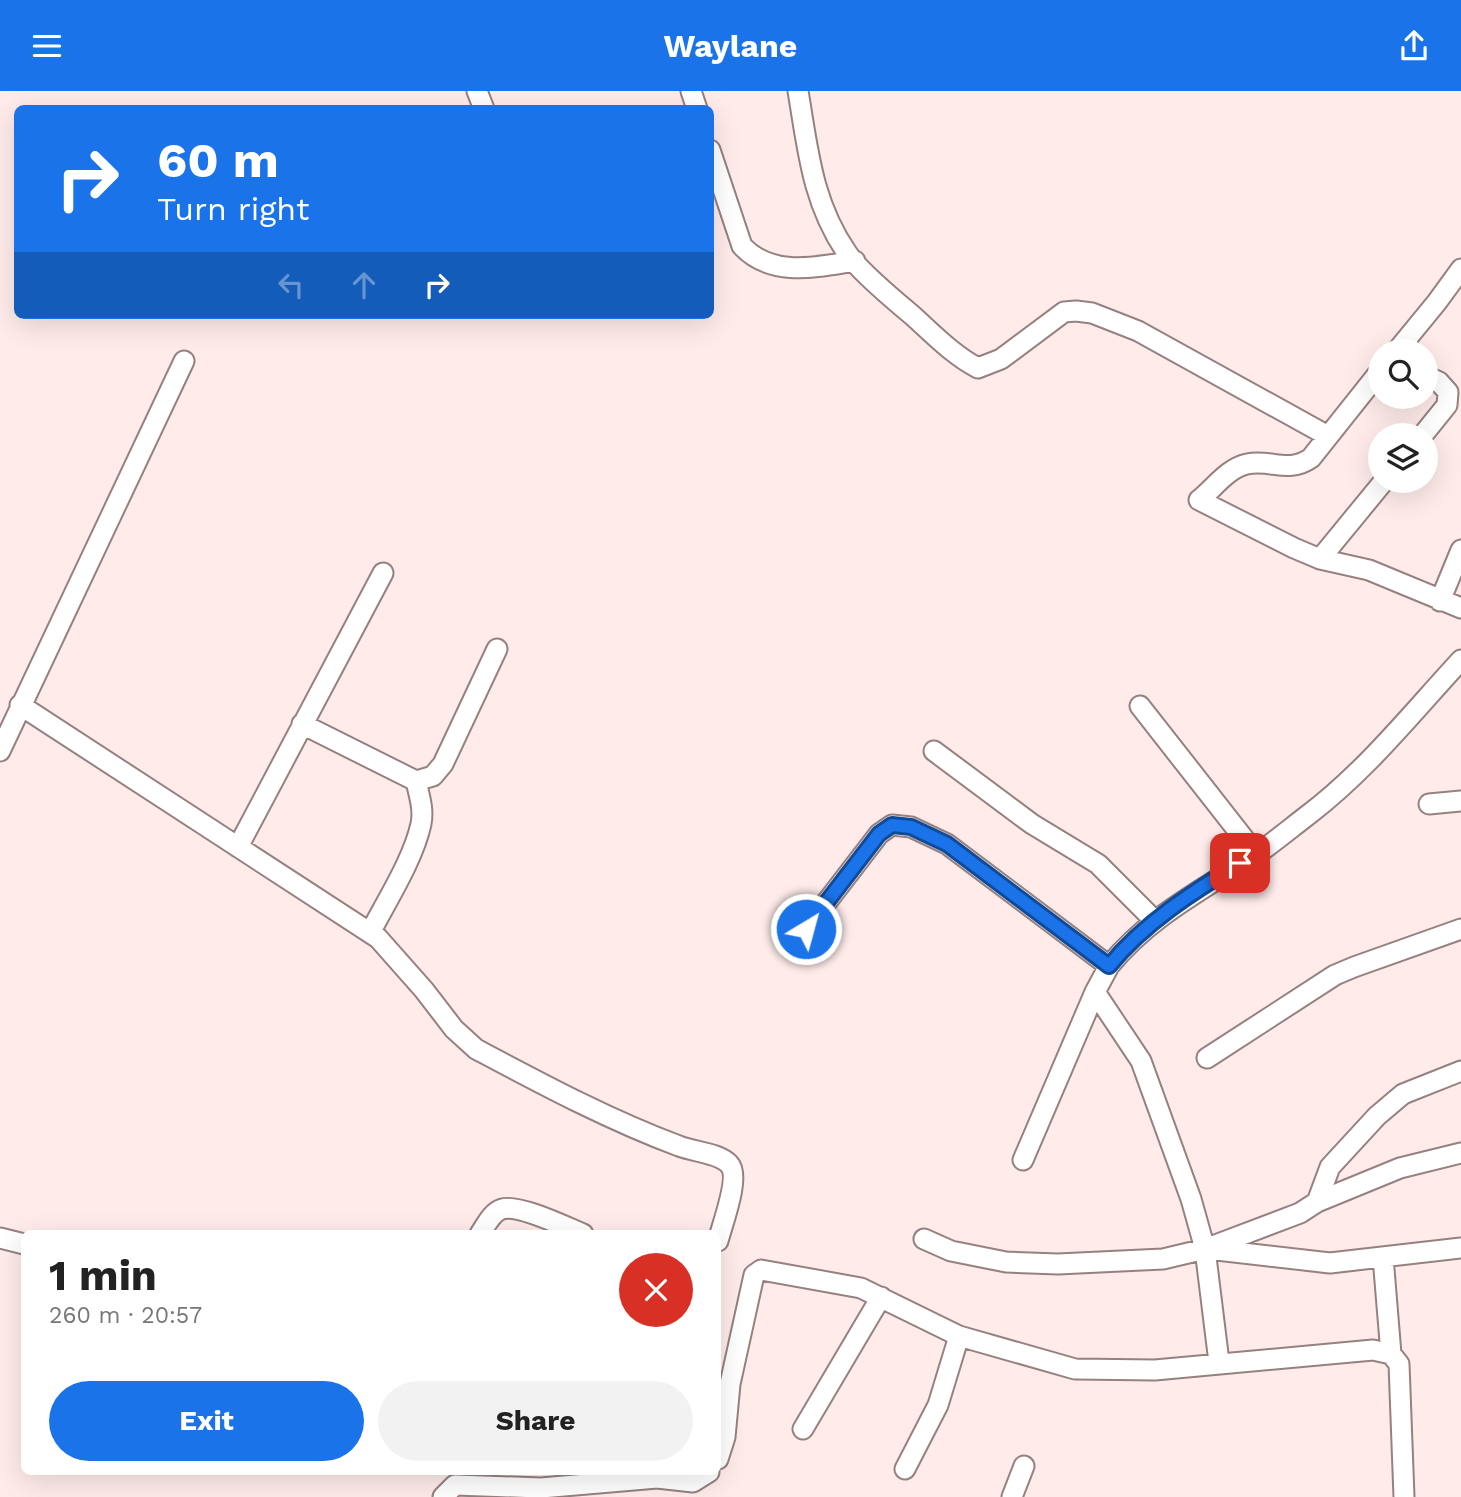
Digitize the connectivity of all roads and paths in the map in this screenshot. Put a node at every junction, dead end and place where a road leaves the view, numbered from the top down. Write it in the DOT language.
graph roads {
  1 [pos="798,91"];
  2 [pos="714,162"];
  3 [pos="855,261"];
  4 [pos="1461,268"];
  5 [pos="1407,339"];
  6 [pos="184,361"];
  7 [pos="1438,381"];
  8 [pos="1368,386"];
  9 [pos="1454,406"];
  10 [pos="1436,423"];
  11 [pos="1328,436"];
  12 [pos="1374,493"];
  13 [pos="1461,550"];
  14 [pos="1320,559"];
  15 [pos="383,573"];
  16 [pos="1440,601"];
  17 [pos="1461,608"];
  18 [pos="497,649"];
  19 [pos="1461,660"];
  20 [pos="20,705"];
  21 [pos="1140,706"];
  22 [pos="302,724"];
  23 [pos="0,751"];
  24 [pos="934,751"];
  25 [pos="416,781"];
  26 [pos="1461,801"];
  27 [pos="1429,804"];
  28 [pos="238,847"];
  29 [pos="1256,854"];
  30 [pos="1156,921"];
  31 [pos="806,929"];
  32 [pos="1461,929"];
  33 [pos="370,933"];
  34 [pos="1109,966"];
  35 [pos="1095,992"];
  36 [pos="1208,1058"];
  37 [pos="1461,1071"];
  38 [pos="1461,1153"];
  39 [pos="1023,1160"];
  40 [pos="1317,1202"];
  41 [pos="483,1230"];
  42 [pos="572,1230"];
  43 [pos="721,1230"];
  44 [pos="0,1238"];
  45 [pos="924,1239"];
  46 [pos="21,1243"];
  47 [pos="1461,1248"];
  48 [pos="1205,1249"];
  49 [pos="1383,1257"];
  50 [pos="881,1297"];
  51 [pos="958,1336"];
  52 [pos="1391,1354"];
  53 [pos="1219,1362"];
  54 [pos="803,1429"];
  55 [pos="721,1450"];
  56 [pos="1024,1466"];
  57 [pos="905,1469"];
  58 [pos="704,1475"];
  59 [pos="445,1497"];
  60 [pos="1012,1497"];
  61 [pos="1404,1497"];
  1 -- 3 [label="street"];
  2 -- 3 [label="street"];
  3 -- 11 [label="street"];
  4 -- 5 [label="street"];
  6 -- 20 [label="street"];
  7 -- 9 [label="street"];
  8 -- 11 [label="street"];
  9 -- 10 [label="street"];
  11 -- 14 [label="street"];
  12 -- 14 [label="street"];
  13 -- 16 [label="street"];
  14 -- 16 [label="street"];
  15 -- 22 [label="street"];
  16 -- 17 [label="street"];
  18 -- 25 [label="street"];
  19 -- 29 [label="street"];
  20 -- 23 [label="street"];
  20 -- 28 [label="street"];
  21 -- 29 [label="street"];
  22 -- 25 [label="street"];
  22 -- 28 [label="street"];
  24 -- 30 [label="street"];
  25 -- 33 [label="street"];
  26 -- 27 [label="street"];
  28 -- 33 [label="street"];
  29 -- 30 [label="street"];
  30 -- 34 [label="street"];
  31 -- 34 [label="street"];
  32 -- 36 [label="street"];
  33 -- 43 [label="street"];
  34 -- 35 [label="street"];
  35 -- 39 [label="street"];
  35 -- 48 [label="street"];
  37 -- 40 [label="street"];
  38 -- 40 [label="street"];
  40 -- 48 [label="street"];
  41 -- 42 [label="street"];
  44 -- 46 [label="street"];
  45 -- 48 [label="street"];
  47 -- 49 [label="street"];
  48 -- 49 [label="street"];
  48 -- 53 [label="street"];
  49 -- 52 [label="street"];
  50 -- 51 [label="street"];
  50 -- 54 [label="street"];
  50 -- 55 [label="street"];
  51 -- 53 [label="street"];
  51 -- 57 [label="street"];
  52 -- 53 [label="street"];
  52 -- 61 [label="street"];
  56 -- 60 [label="street"];
  58 -- 59 [label="street"];
}
